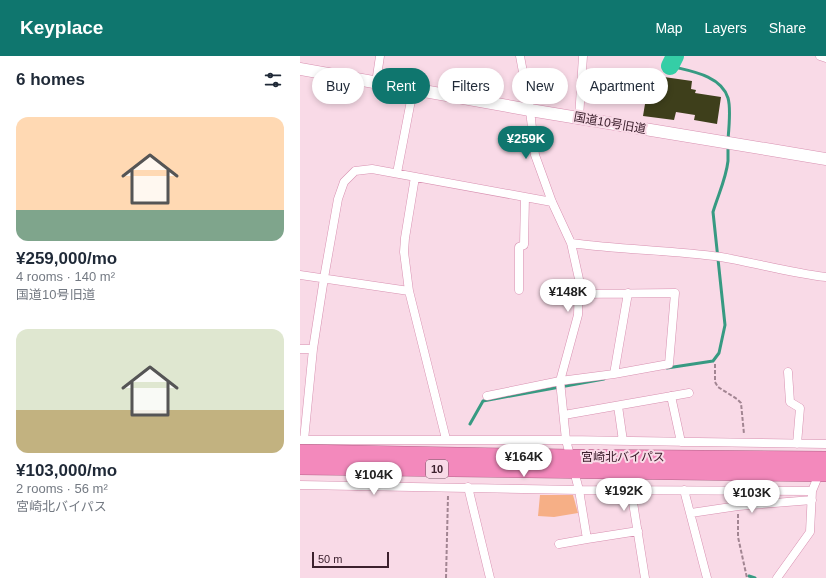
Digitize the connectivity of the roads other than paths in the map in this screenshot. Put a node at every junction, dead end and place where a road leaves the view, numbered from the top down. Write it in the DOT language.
graph roads {
  1 [pos="380,56"];
  2 [pos="520,56"];
  3 [pos="583,56"];
  4 [pos="820,56"];
  5 [pos="826,58"];
  6 [pos="378,68"];
  7 [pos="300,70"];
  8 [pos="372,83"];
  9 [pos="430,93"];
  10 [pos="410,104"];
  11 [pos="530,110"];
  12 [pos="579,118"];
  13 [pos="826,159"];
  14 [pos="397,173"];
  15 [pos="415,177"];
  16 [pos="525,197"];
  17 [pos="552,202"];
  18 [pos="571,243"];
  19 [pos="300,275"];
  20 [pos="826,277"];
  21 [pos="324,278"];
  22 [pos="519,290"];
  23 [pos="409,291"];
  24 [pos="579,294"];
  25 [pos="628,294"];
  26 [pos="300,349"];
  27 [pos="313,349"];
  28 [pos="788,372"];
  29 [pos="614,374"];
  30 [pos="560,385"];
  31 [pos="689,393"];
  32 [pos="487,396"];
  33 [pos="671,396"];
  34 [pos="618,406"];
  35 [pos="564,415"];
  36 [pos="446,439"];
  37 [pos="566,440"];
  38 [pos="623,441"];
  39 [pos="682,442"];
  40 [pos="301,444"];
  41 [pos="797,444"];
  42 [pos="826,444"];
  43 [pos="826,459"];
  44 [pos="572,464"];
  45 [pos="300,467"];
  46 [pos="822,474"];
  47 [pos="300,485"];
  48 [pos="468,487"];
  49 [pos="579,490"];
  50 [pos="631,490"];
  51 [pos="684,490"];
  52 [pos="812,491"];
  53 [pos="812,500"];
  54 [pos="690,512"];
  55 [pos="638,531"];
  56 [pos="587,538"];
  57 [pos="559,544"];
  58 [pos="490,578"];
  59 [pos="645,578"];
  60 [pos="707,578"];
  61 [pos="777,578"];
  1 -- 6 [label="street"];
  2 -- 11 [label="street"];
  3 -- 12 [label="street"];
  4 -- 5 [label="street"];
  7 -- 8 [label="street, 国道10号旧道"];
  9 -- 11 [label="street, 国道10号旧道"];
  10 -- 14 [label="street"];
  11 -- 12 [label="street, 国道10号旧道"];
  11 -- 17 [label="street"];
  12 -- 13 [label="street, 国道10号旧道"];
  14 -- 15 [label="street"];
  14 -- 21 [label="street"];
  15 -- 16 [label="street"];
  15 -- 23 [label="street"];
  16 -- 17 [label="street"];
  16 -- 22 [label="street"];
  17 -- 18 [label="street"];
  18 -- 20 [label="street"];
  18 -- 24 [label="street"];
  19 -- 21 [label="street"];
  21 -- 23 [label="street"];
  21 -- 27 [label="street"];
  23 -- 36 [label="street"];
  24 -- 25 [label="street"];
  24 -- 30 [label="street"];
  25 -- 29 [label="street"];
  25 -- 29 [label="street"];
  26 -- 27 [label="street"];
  27 -- 40 [label="street"];
  28 -- 41 [label="street"];
  29 -- 30 [label="street"];
  30 -- 32 [label="street"];
  30 -- 35 [label="street"];
  31 -- 33 [label="street"];
  33 -- 34 [label="street"];
  33 -- 39 [label="street"];
  34 -- 35 [label="street"];
  34 -- 38 [label="street"];
  35 -- 37 [label="street"];
  36 -- 37 [label="street"];
  36 -- 40 [label="street"];
  37 -- 38 [label="street"];
  37 -- 44 [label="street"];
  38 -- 39 [label="street"];
  39 -- 41 [label="street"];
  40 -- 44 [label="highway, 宮崎北バイパス / 10"];
  41 -- 42 [label="street"];
  43 -- 44 [label="highway, 宮崎北バイパス / 10"];
  44 -- 45 [label="highway, 宮崎北バイパス / 10"];
  44 -- 46 [label="highway, 宮崎北バイパス / 10"];
  44 -- 49 [label="street"];
  46 -- 52 [label="street"];
  47 -- 48 [label="street"];
  48 -- 49 [label="street"];
  48 -- 58 [label="street"];
  49 -- 50 [label="street"];
  49 -- 56 [label="street"];
  50 -- 51 [label="street"];
  50 -- 55 [label="street"];
  51 -- 52 [label="street"];
  51 -- 54 [label="street"];
  52 -- 53 [label="street"];
  53 -- 54 [label="street"];
  53 -- 61 [label="street"];
  54 -- 60 [label="street"];
  55 -- 56 [label="street"];
  55 -- 59 [label="street"];
  56 -- 57 [label="street"];
}
